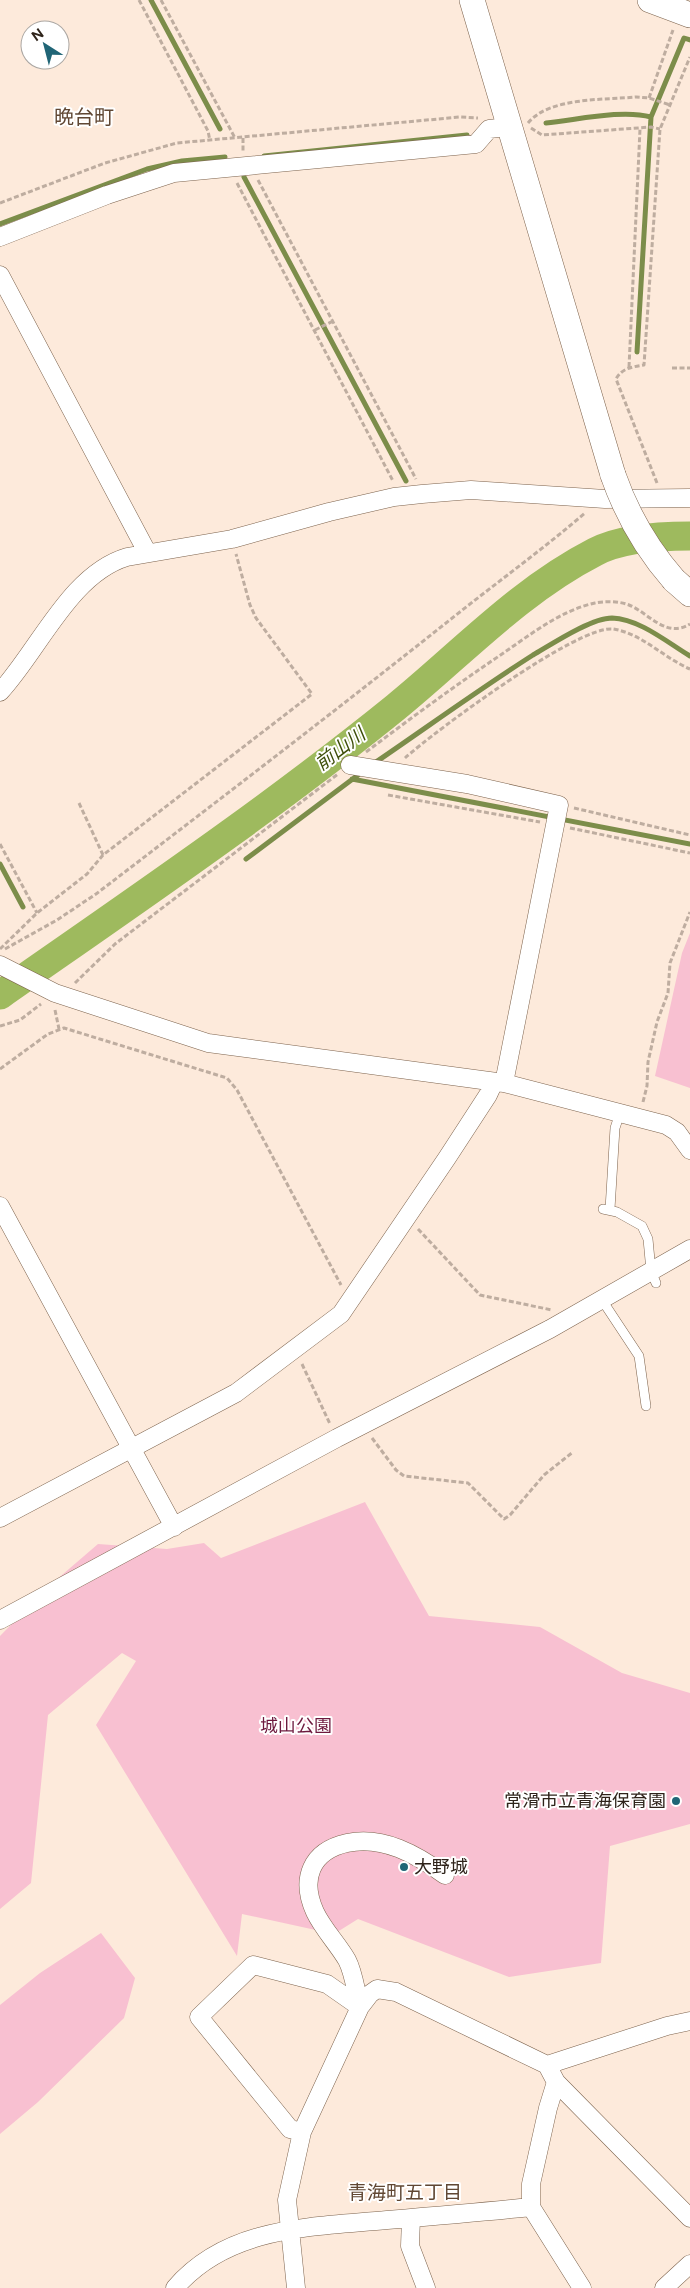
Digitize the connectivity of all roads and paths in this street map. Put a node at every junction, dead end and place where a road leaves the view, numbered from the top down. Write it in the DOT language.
graph roads {
  1 [pos="139,0"];
  2 [pos="161,0"];
  3 [pos="472,0"];
  4 [pos="650,0"];
  5 [pos="685,13"];
  6 [pos="690,58"];
  7 [pos="648,98"];
  8 [pos="670,105"];
  9 [pos="498,128"];
  10 [pos="640,129"];
  11 [pos="660,129"];
  12 [pos="236,138"];
  13 [pos="210,140"];
  14 [pos="254,167"];
  15 [pos="231,168"];
  16 [pos="0,203"];
  17 [pos="0,237"];
  18 [pos="0,275"];
  19 [pos="333,321"];
  20 [pos="315,330"];
  21 [pos="629,367"];
  22 [pos="672,368"];
  23 [pos="690,368"];
  24 [pos="419,494"];
  25 [pos="399,496"];
  26 [pos="592,498"];
  27 [pos="690,498"];
  28 [pos="657,499"];
  29 [pos="232,539"];
  30 [pos="147,552"];
  31 [pos="682,587"];
  32 [pos="690,669"];
  33 [pos="0,692"];
  34 [pos="350,765"];
  35 [pos="394,772"];
  36 [pos="79,803"];
  37 [pos="559,805"];
  38 [pos="690,835"];
  39 [pos="0,844"];
  40 [pos="103,855"];
  41 [pos="690,912"];
  42 [pos="37,913"];
  43 [pos="0,949"];
  44 [pos="3,962"];
  45 [pos="50,990"];
  46 [pos="0,1026"];
  47 [pos="0,1069"];
  48 [pos="499,1082"];
  49 [pos="620,1113"];
  50 [pos="638,1118"];
  51 [pos="690,1150"];
  52 [pos="0,1206"];
  53 [pos="407,1217"];
  54 [pos="690,1249"];
  55 [pos="653,1277"];
  56 [pos="352,1300"];
  57 [pos="602,1300"];
  58 [pos="571,1317"];
  59 [pos="295,1349"];
  60 [pos="646,1406"];
  61 [pos="364,1424"];
  62 [pos="337,1438"];
  63 [pos="131,1449"];
  64 [pos="573,1452"];
  65 [pos="0,1518"];
  66 [pos="174,1527"];
  67 [pos="0,1620"];
  68 [pos="445,1875"];
  69 [pos="360,2008"];
  70 [pos="690,2021"];
  71 [pos="547,2065"];
  72 [pos="556,2082"];
  73 [pos="302,2132"];
  74 [pos="531,2208"];
  75 [pos="411,2218"];
  76 [pos="690,2218"];
  77 [pos="289,2229"];
  78 [pos="690,2264"];
  79 [pos="178,2286"];
  80 [pos="296,2288"];
  81 [pos="426,2288"];
  82 [pos="582,2288"];
  83 [pos="664,2288"];
  1 -- 13 [label="path"];
  2 -- 12 [label="path"];
  3 -- 9 [label="street"];
  4 -- 5 [label="street"];
  5 -- 7 [label="path"];
  6 -- 8 [label="path"];
  7 -- 8 [label="path"];
  7 -- 10 [label="path"];
  8 -- 11 [label="path"];
  9 -- 12 [label="path"];
  9 -- 14 [label="street"];
  9 -- 31 [label="street, bridge"];
  10 -- 11 [label="path"];
  10 -- 21 [label="path"];
  11 -- 21 [label="path"];
  12 -- 13 [label="path"];
  13 -- 16 [label="path"];
  14 -- 15 [label="street"];
  14 -- 19 [label="path"];
  15 -- 17 [label="street"];
  15 -- 20 [label="path"];
  18 -- 30 [label="street"];
  19 -- 20 [label="path"];
  19 -- 24 [label="path"];
  20 -- 25 [label="path"];
  21 -- 28 [label="path"];
  22 -- 23 [label="path"];
  24 -- 25 [label="street"];
  24 -- 26 [label="street"];
  25 -- 29 [label="street"];
  26 -- 28 [label="street"];
  26 -- 44 [label="path"];
  27 -- 28 [label="street"];
  29 -- 30 [label="street"];
  29 -- 40 [label="path"];
  30 -- 33 [label="street"];
  32 -- 35 [label="path"];
  34 -- 35 [label="street"];
  35 -- 37 [label="street"];
  36 -- 40 [label="path"];
  37 -- 38 [label="path"];
  37 -- 48 [label="street"];
  39 -- 42 [label="path"];
  40 -- 42 [label="path"];
  41 -- 50 [label="path"];
  42 -- 43 [label="path"];
  44 -- 45 [label="street"];
  45 -- 46 [label="path"];
  45 -- 48 [label="street"];
  47 -- 56 [label="path"];
  48 -- 49 [label="street"];
  48 -- 53 [label="street"];
  49 -- 50 [label="street"];
  49 -- 55 [label="lane"];
  50 -- 51 [label="street"];
  52 -- 63 [label="street"];
  53 -- 56 [label="street"];
  53 -- 58 [label="path"];
  54 -- 55 [label="street"];
  55 -- 57 [label="street"];
  56 -- 59 [label="street"];
  57 -- 58 [label="street"];
  57 -- 60 [label="lane"];
  58 -- 61 [label="street"];
  59 -- 62 [label="path"];
  59 -- 63 [label="street"];
  61 -- 62 [label="street"];
  61 -- 64 [label="path"];
  62 -- 66 [label="street"];
  63 -- 65 [label="street"];
  63 -- 66 [label="street"];
  66 -- 67 [label="street"];
  68 -- 69 [label="street"];
  69 -- 71 [label="street"];
  69 -- 73 [label="street"];
  69 -- 73 [label="street"];
  70 -- 71 [label="street"];
  71 -- 72 [label="street"];
  72 -- 74 [label="street"];
  72 -- 76 [label="street"];
  73 -- 77 [label="street"];
  74 -- 75 [label="street"];
  74 -- 82 [label="street"];
  75 -- 77 [label="street"];
  75 -- 81 [label="street"];
  77 -- 79 [label="street"];
  77 -- 80 [label="street"];
  78 -- 83 [label="street"];
}
